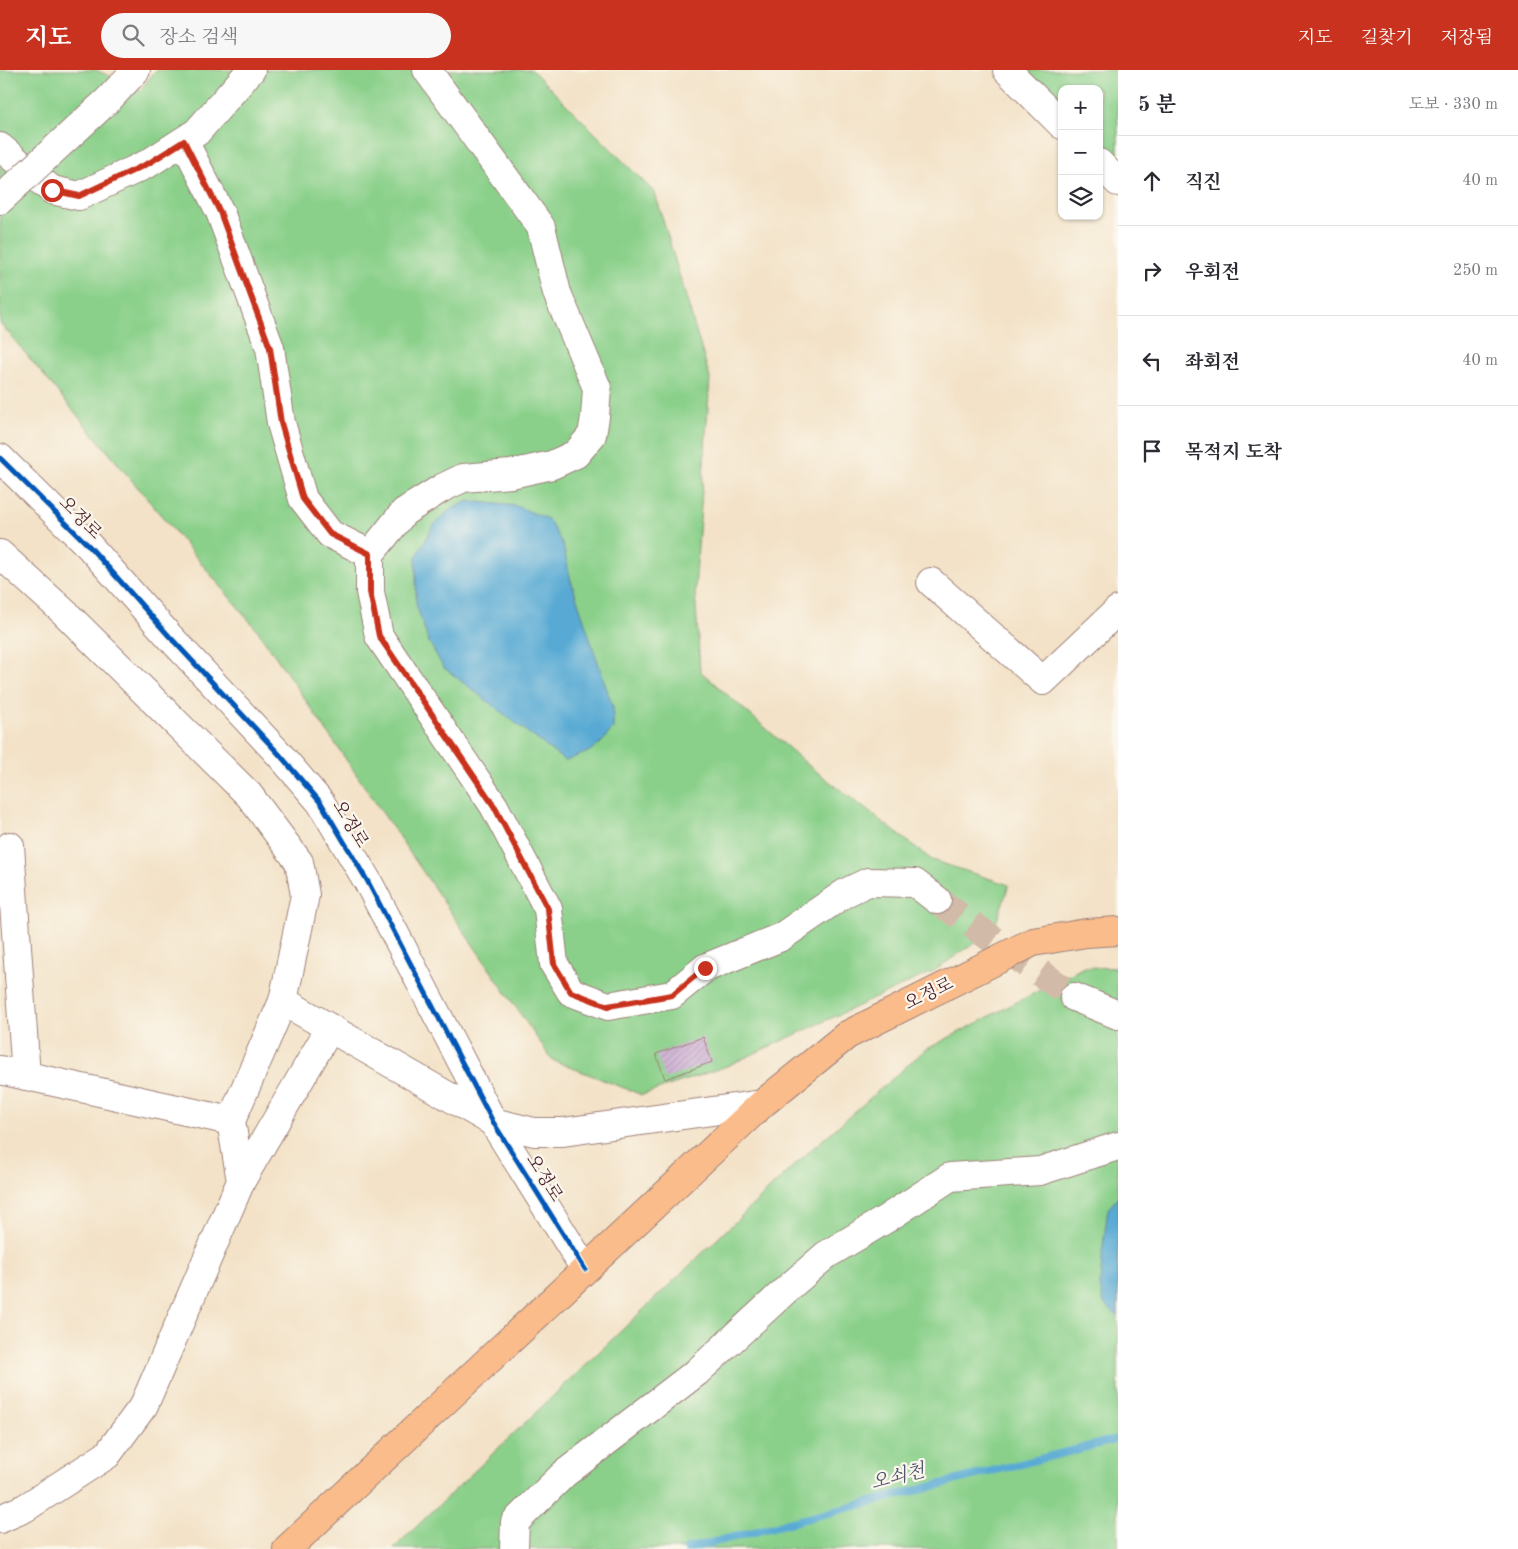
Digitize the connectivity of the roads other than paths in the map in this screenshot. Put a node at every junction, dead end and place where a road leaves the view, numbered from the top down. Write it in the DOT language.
graph roads {
  1 [pos="136,70"];
  2 [pos="251,70"];
  3 [pos="427,70"];
  4 [pos="1007,70"];
  5 [pos="1058,121"];
  6 [pos="184,141"];
  7 [pos="0,147"];
  8 [pos="1103,167"];
  9 [pos="1118,182"];
  10 [pos="7,193"];
  11 [pos="0,458"];
  12 [pos="0,554"];
  13 [pos="370,554"];
  14 [pos="931,582"];
  15 [pos="1118,610"];
  16 [pos="10,846"];
  17 [pos="937,900"];
  18 [pos="1118,930"];
  19 [pos="1074,998"];
  20 [pos="283,1001"];
  21 [pos="1118,1015"];
  22 [pos="330,1028"];
  23 [pos="0,1070"];
  24 [pos="26,1076"];
  25 [pos="762,1104"];
  26 [pos="231,1121"];
  27 [pos="493,1122"];
  28 [pos="1118,1146"];
  29 [pos="241,1181"];
  30 [pos="585,1269"];
  31 [pos="0,1519"];
  32 [pos="287,1549"];
  33 [pos="514,1549"];
  1 -- 10 [label="street, bridge"];
  2 -- 6 [label="street"];
  3 -- 13 [label="street"];
  4 -- 5 [label="street"];
  6 -- 7 [label="street"];
  6 -- 13 [label="street"];
  8 -- 9 [label="street"];
  11 -- 27 [label="street, 오정로"];
  12 -- 20 [label="street"];
  13 -- 17 [label="street"];
  14 -- 15 [label="street"];
  16 -- 24 [label="street"];
  18 -- 25 [label="main road, 오정로"];
  19 -- 21 [label="street"];
  20 -- 22 [label="street"];
  20 -- 26 [label="street"];
  22 -- 27 [label="street"];
  22 -- 29 [label="street"];
  23 -- 24 [label="street"];
  24 -- 26 [label="street"];
  25 -- 27 [label="street, 오정로"];
  25 -- 30 [label="main road, 오정로"];
  26 -- 29 [label="street"];
  27 -- 30 [label="street, 오정로"];
  28 -- 33 [label="street"];
  29 -- 31 [label="street"];
  30 -- 32 [label="main road, 오정로"];
}
